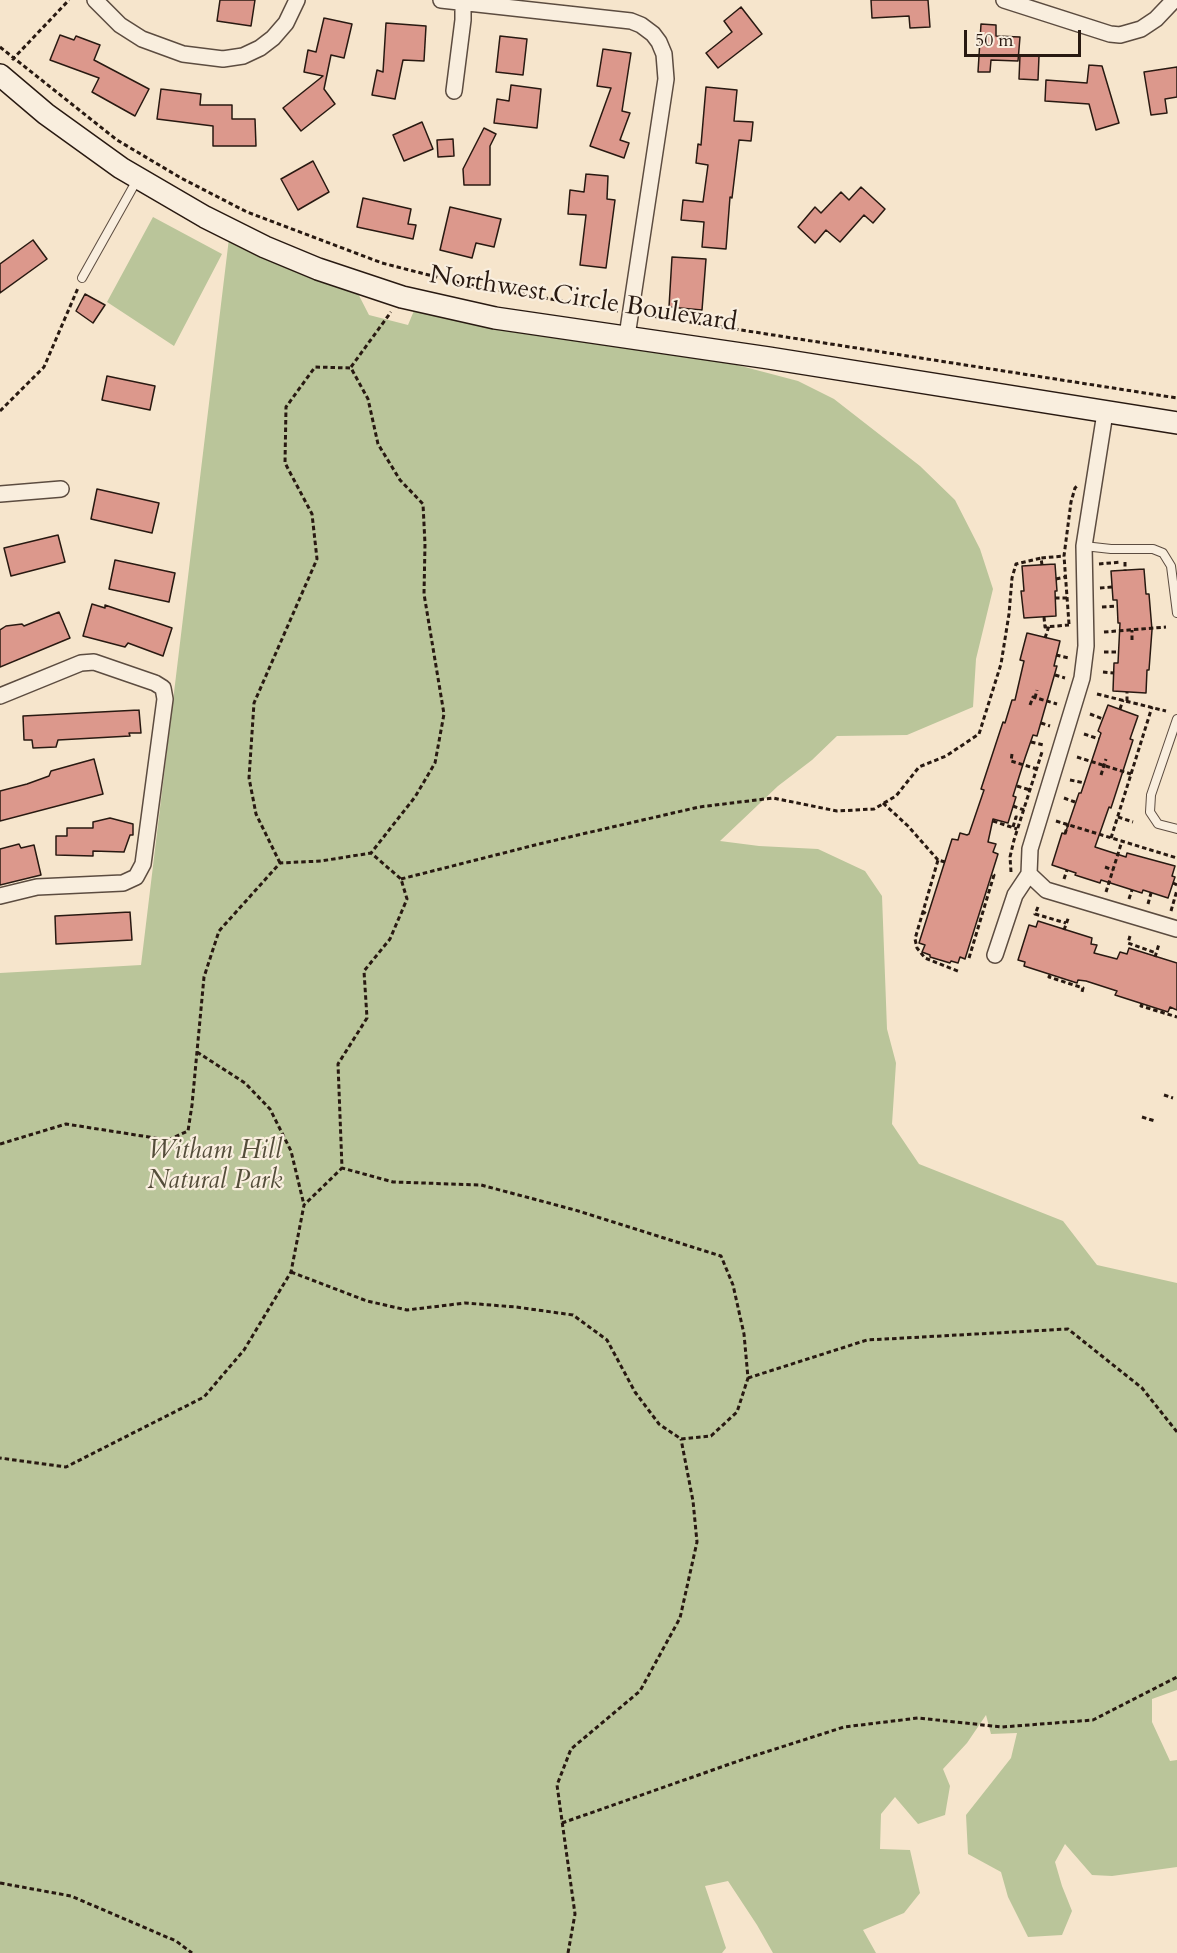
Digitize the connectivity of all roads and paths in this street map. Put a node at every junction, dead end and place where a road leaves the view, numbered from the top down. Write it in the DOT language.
graph roads {
  1 [pos="69,0"];
  2 [pos="95,0"];
  3 [pos="297,0"];
  4 [pos="441,0"];
  5 [pos="1004,0"];
  6 [pos="1174,0"];
  7 [pos="463,3"];
  8 [pos="0,47"];
  9 [pos="14,58"];
  10 [pos="3,70"];
  11 [pos="454,91"];
  12 [pos="138,178"];
  13 [pos="412,271"];
  14 [pos="82,278"];
  15 [pos="402,297"];
  16 [pos="618,311"];
  17 [pos="646,315"];
  18 [pos="627,336"];
  19 [pos="351,368"];
  20 [pos="1177,398"];
  21 [pos="0,411"];
  22 [pos="1105,413"];
  23 [pos="1177,423"];
  24 [pos="1082,482"];
  25 [pos="62,489"];
  26 [pos="0,494"];
  27 [pos="1084,546"];
  28 [pos="1064,556"];
  29 [pos="1041,558"];
  30 [pos="1125,561"];
  31 [pos="1042,565"];
  32 [pos="1125,571"];
  33 [pos="1065,577"];
  34 [pos="1056,579"];
  35 [pos="1112,587"];
  36 [pos="1101,588"];
  37 [pos="1055,598"];
  38 [pos="1067,598"];
  39 [pos="1117,606"];
  40 [pos="1102,607"];
  41 [pos="1177,613"];
  42 [pos="1044,617"];
  43 [pos="1144,621"];
  44 [pos="1069,625"];
  45 [pos="1049,626"];
  46 [pos="1166,627"];
  47 [pos="1144,629"];
  48 [pos="1132,630"];
  49 [pos="1070,631"];
  50 [pos="1104,632"];
  51 [pos="1045,638"];
  52 [pos="1132,640"];
  53 [pos="1070,651"];
  54 [pos="1104,652"];
  55 [pos="1119,652"];
  56 [pos="1056,655"];
  57 [pos="1068,669"];
  58 [pos="1102,672"];
  59 [pos="1114,673"];
  60 [pos="1055,675"];
  61 [pos="1065,678"];
  62 [pos="1063,685"];
  63 [pos="1037,690"];
  64 [pos="1127,692"];
  65 [pos="1097,694"];
  66 [pos="0,696"];
  67 [pos="1035,698"];
  68 [pos="1059,698"];
  69 [pos="1125,701"];
  70 [pos="1057,704"];
  71 [pos="1030,705"];
  72 [pos="1152,707"];
  73 [pos="1119,709"];
  74 [pos="1055,710"];
  75 [pos="1166,711"];
  76 [pos="1090,714"];
  77 [pos="1053,717"];
  78 [pos="1103,719"];
  79 [pos="1177,719"];
  80 [pos="1041,723"];
  81 [pos="1050,726"];
  82 [pos="1048,734"];
  83 [pos="1084,734"];
  84 [pos="1099,739"];
  85 [pos="1031,742"];
  86 [pos="1012,754"];
  87 [pos="1077,757"];
  88 [pos="1106,759"];
  89 [pos="1104,766"];
  90 [pos="1037,769"];
  91 [pos="1131,774"];
  92 [pos="1101,775"];
  93 [pos="1070,780"];
  94 [pos="1084,783"];
  95 [pos="1017,786"];
  96 [pos="1030,790"];
  97 [pos="1064,798"];
  98 [pos="1076,802"];
  99 [pos="883,803"];
  100 [pos="1013,806"];
  101 [pos="1024,810"];
  102 [pos="1118,818"];
  103 [pos="993,821"];
  104 [pos="1056,821"];
  105 [pos="1133,822"];
  106 [pos="1068,824"];
  107 [pos="1084,824"];
  108 [pos="1015,829"];
  109 [pos="1082,829"];
  110 [pos="1177,829"];
  111 [pos="1065,834"];
  112 [pos="1112,838"];
  113 [pos="1122,841"];
  114 [pos="371,853"];
  115 [pos="1177,858"];
  116 [pos="938,860"];
  117 [pos="945,862"];
  118 [pos="280,863"];
  119 [pos="1105,867"];
  120 [pos="1114,869"];
  121 [pos="1122,869"];
  122 [pos="1067,870"];
  123 [pos="1011,872"];
  124 [pos="992,874"];
  125 [pos="1029,874"];
  126 [pos="401,879"];
  127 [pos="1064,879"];
  128 [pos="1132,890"];
  129 [pos="1177,890"];
  130 [pos="1106,891"];
  131 [pos="1151,893"];
  132 [pos="0,896"];
  133 [pos="1130,899"];
  134 [pos="1148,904"];
  135 [pos="1038,907"];
  136 [pos="922,911"];
  137 [pos="1171,911"];
  138 [pos="928,915"];
  139 [pos="1069,916"];
  140 [pos="1066,923"];
  141 [pos="1177,929"];
  142 [pos="1064,930"];
  143 [pos="1130,936"];
  144 [pos="1159,944"];
  145 [pos="995,955"];
  146 [pos="969,958"];
  147 [pos="960,972"];
  148 [pos="1050,975"];
  149 [pos="1082,992"];
  150 [pos="1142,1004"];
  151 [pos="1177,1017"];
  152 [pos="197,1052"];
  153 [pos="1164,1095"];
  154 [pos="1173,1098"];
  155 [pos="1142,1117"];
  156 [pos="1155,1121"];
  157 [pos="0,1144"];
  158 [pos="342,1168"];
  159 [pos="304,1205"];
  160 [pos="291,1272"];
  161 [pos="748,1378"];
  162 [pos="1177,1432"];
  163 [pos="681,1439"];
  164 [pos="0,1458"];
  165 [pos="1177,1677"];
  166 [pos="562,1823"];
  167 [pos="0,1883"];
  168 [pos="192,1953"];
  169 [pos="568,1953"];
  1 -- 9 [label="path"];
  2 -- 3 [label="street"];
  4 -- 7 [label="street"];
  5 -- 6 [label="street"];
  7 -- 11 [label="street"];
  7 -- 18 [label="street"];
  8 -- 9 [label="path"];
  9 -- 10 [label="path"];
  9 -- 13 [label="path"];
  10 -- 12 [label="main road, Northwest Circle Boulevard"];
  12 -- 14 [label="lane"];
  12 -- 15 [label="main road, Northwest Circle Boulevard"];
  13 -- 15 [label="path"];
  13 -- 16 [label="path"];
  14 -- 21 [label="path"];
  15 -- 18 [label="main road, Northwest Circle Boulevard"];
  15 -- 19 [label="path"];
  17 -- 20 [label="path"];
  18 -- 22 [label="main road, Northwest Circle Boulevard"];
  19 -- 114 [label="path"];
  19 -- 118 [label="path"];
  22 -- 23 [label="main road, Northwest Circle Boulevard"];
  22 -- 27 [label="street"];
  24 -- 28 [label="path"];
  25 -- 26 [label="street"];
  27 -- 41 [label="lane"];
  27 -- 125 [label="street"];
  28 -- 29 [label="path"];
  28 -- 33 [label="path"];
  29 -- 31 [label="path"];
  29 -- 99 [label="path"];
  30 -- 32 [label="path"];
  33 -- 34 [label="path"];
  33 -- 38 [label="path"];
  35 -- 36 [label="path"];
  37 -- 38 [label="path"];
  38 -- 44 [label="path"];
  39 -- 40 [label="path"];
  42 -- 45 [label="path"];
  43 -- 47 [label="path"];
  44 -- 45 [label="path"];
  44 -- 49 [label="path"];
  45 -- 51 [label="path"];
  46 -- 47 [label="path"];
  47 -- 48 [label="path"];
  48 -- 50 [label="path"];
  48 -- 52 [label="path"];
  53 -- 56 [label="path"];
  54 -- 55 [label="path"];
  57 -- 61 [label="path"];
  58 -- 59 [label="path"];
  60 -- 61 [label="path"];
  61 -- 62 [label="path"];
  63 -- 67 [label="path"];
  64 -- 69 [label="path"];
  65 -- 69 [label="path"];
  66 -- 132 [label="street"];
  67 -- 70 [label="path"];
  67 -- 71 [label="path"];
  68 -- 70 [label="path"];
  69 -- 72 [label="path"];
  69 -- 73 [label="path"];
  70 -- 74 [label="path"];
  72 -- 75 [label="path"];
  72 -- 91 [label="path"];
  76 -- 78 [label="path"];
  77 -- 81 [label="path"];
  79 -- 110 [label="lane"];
  80 -- 81 [label="path"];
  81 -- 82 [label="path"];
  83 -- 84 [label="path"];
  85 -- 90 [label="path"];
  86 -- 90 [label="path"];
  87 -- 89 [label="path"];
  88 -- 89 [label="path"];
  89 -- 91 [label="path"];
  89 -- 92 [label="path"];
  90 -- 96 [label="path"];
  91 -- 102 [label="path"];
  93 -- 94 [label="path"];
  95 -- 96 [label="path"];
  96 -- 101 [label="path"];
  97 -- 98 [label="path"];
  99 -- 116 [label="path"];
  99 -- 126 [label="path"];
  100 -- 101 [label="path"];
  101 -- 108 [label="path"];
  102 -- 105 [label="path"];
  102 -- 112 [label="path"];
  103 -- 108 [label="path"];
  104 -- 106 [label="path"];
  106 -- 109 [label="path"];
  106 -- 111 [label="path"];
  107 -- 109 [label="path"];
  108 -- 123 [label="path"];
  109 -- 112 [label="path"];
  112 -- 113 [label="path"];
  113 -- 115 [label="path"];
  113 -- 120 [label="path"];
  114 -- 118 [label="path"];
  114 -- 126 [label="path"];
  116 -- 117 [label="path"];
  116 -- 136 [label="path"];
  118 -- 152 [label="path"];
  119 -- 120 [label="path"];
  120 -- 121 [label="path"];
  120 -- 130 [label="path"];
  122 -- 127 [label="path"];
  124 -- 146 [label="path"];
  125 -- 141 [label="street"];
  125 -- 145 [label="street"];
  126 -- 158 [label="path"];
  128 -- 133 [label="path"];
  129 -- 137 [label="path"];
  131 -- 134 [label="path"];
  135 -- 140 [label="path"];
  136 -- 138 [label="path"];
  136 -- 147 [label="path"];
  139 -- 140 [label="path"];
  140 -- 142 [label="path"];
  143 -- 144 [label="path"];
  148 -- 149 [label="path"];
  150 -- 151 [label="path"];
  152 -- 157 [label="path"];
  152 -- 159 [label="path"];
  153 -- 154 [label="path"];
  155 -- 156 [label="path"];
  158 -- 159 [label="path"];
  158 -- 161 [label="path"];
  159 -- 160 [label="path"];
  160 -- 163 [label="path"];
  160 -- 164 [label="path"];
  161 -- 162 [label="path"];
  161 -- 163 [label="path"];
  163 -- 166 [label="path"];
  165 -- 166 [label="path"];
  166 -- 169 [label="path"];
  167 -- 168 [label="path"];
}
